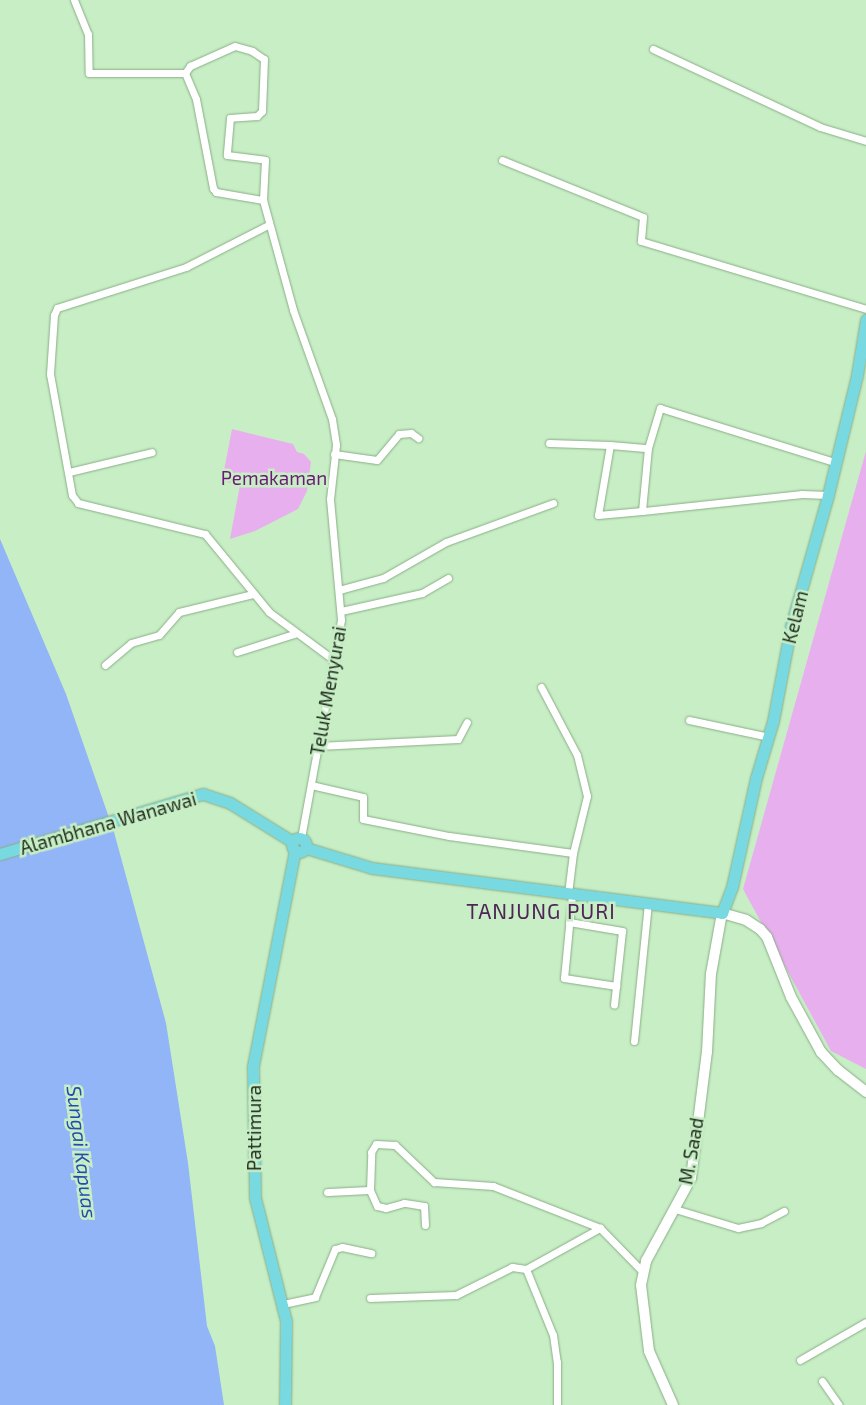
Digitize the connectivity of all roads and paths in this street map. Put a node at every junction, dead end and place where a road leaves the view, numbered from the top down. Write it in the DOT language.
graph roads {
  1 [pos="74,0"];
  2 [pos="653,49"];
  3 [pos="185,73"];
  4 [pos="866,141"];
  5 [pos="502,160"];
  6 [pos="263,200"];
  7 [pos="268,225"];
  8 [pos="866,308"];
  9 [pos="866,320"];
  10 [pos="418,438"];
  11 [pos="549,443"];
  12 [pos="610,445"];
  13 [pos="648,448"];
  14 [pos="152,452"];
  15 [pos="334,454"];
  16 [pos="834,462"];
  17 [pos="69,472"];
  18 [pos="828,495"];
  19 [pos="553,503"];
  20 [pos="642,510"];
  21 [pos="448,578"];
  22 [pos="339,590"];
  23 [pos="253,594"];
  24 [pos="341,611"];
  25 [pos="294,634"];
  26 [pos="237,652"];
  27 [pos="335,660"];
  28 [pos="105,665"];
  29 [pos="541,687"];
  30 [pos="689,720"];
  31 [pos="467,722"];
  32 [pos="769,737"];
  33 [pos="318,746"];
  34 [pos="311,785"];
  35 [pos="299,844"];
  36 [pos="573,853"];
  37 [pos="0,854"];
  38 [pos="570,894"];
  39 [pos="648,904"];
  40 [pos="722,913"];
  41 [pos="569,922"];
  42 [pos="616,986"];
  43 [pos="614,1005"];
  44 [pos="634,1041"];
  45 [pos="866,1092"];
  46 [pos="370,1190"];
  47 [pos="327,1192"];
  48 [pos="675,1209"];
  49 [pos="784,1211"];
  50 [pos="424,1224"];
  51 [pos="600,1228"];
  52 [pos="371,1253"];
  53 [pos="526,1269"];
  54 [pos="643,1272"];
  55 [pos="370,1298"];
  56 [pos="283,1304"];
  57 [pos="866,1322"];
  58 [pos="800,1360"];
  59 [pos="822,1382"];
  60 [pos="285,1405"];
  61 [pos="557,1405"];
  62 [pos="673,1405"];
  63 [pos="839,1405"];
  1 -- 3 [label="street"];
  2 -- 4 [label="street"];
  3 -- 6 [label="street"];
  3 -- 6 [label="street, Teluk Menyurai"];
  5 -- 8 [label="street"];
  6 -- 7 [label="street, Teluk Menyurai"];
  7 -- 15 [label="street, Teluk Menyurai"];
  7 -- 17 [label="street"];
  9 -- 16 [label="main road, Kelam"];
  10 -- 15 [label="street"];
  11 -- 12 [label="street"];
  12 -- 13 [label="street"];
  12 -- 20 [label="street"];
  13 -- 16 [label="street"];
  13 -- 20 [label="street"];
  14 -- 17 [label="street"];
  15 -- 22 [label="street, Teluk Menyurai"];
  16 -- 18 [label="main road, Kelam"];
  17 -- 23 [label="street"];
  18 -- 20 [label="street"];
  18 -- 32 [label="main road, Kelam"];
  19 -- 22 [label="street"];
  21 -- 24 [label="street"];
  22 -- 24 [label="street, Teluk Menyurai"];
  23 -- 25 [label="street"];
  23 -- 28 [label="street"];
  24 -- 27 [label="street, Teluk Menyurai"];
  25 -- 26 [label="street"];
  25 -- 27 [label="street"];
  27 -- 33 [label="street, Teluk Menyurai"];
  29 -- 36 [label="street"];
  30 -- 32 [label="street"];
  31 -- 33 [label="street"];
  32 -- 40 [label="main road, Kelam"];
  33 -- 34 [label="street, Teluk Menyurai"];
  34 -- 35 [label="street, Teluk Menyurai"];
  34 -- 36 [label="street"];
  35 -- 37 [label="main road, Alambhana Wanawai"];
  35 -- 38 [label="main road, Alambhana Wanawai"];
  35 -- 56 [label="main road, Pattimura"];
  36 -- 38 [label="street"];
  38 -- 39 [label="main road, Alambhana Wanawai"];
  38 -- 41 [label="street"];
  39 -- 40 [label="main road, Alambhana Wanawai"];
  39 -- 44 [label="street"];
  40 -- 45 [label="street, Alambhana Wanawai"];
  40 -- 48 [label="street, M. Saad"];
  41 -- 42 [label="street"];
  41 -- 42 [label="street"];
  42 -- 43 [label="street"];
  46 -- 47 [label="street"];
  46 -- 50 [label="street"];
  46 -- 51 [label="street"];
  48 -- 49 [label="street"];
  48 -- 54 [label="street, M. Saad"];
  51 -- 53 [label="street"];
  51 -- 54 [label="street"];
  52 -- 56 [label="street"];
  53 -- 55 [label="street"];
  53 -- 61 [label="street"];
  54 -- 62 [label="street, M. Saad"];
  56 -- 60 [label="main road, Pattimura"];
  57 -- 58 [label="street"];
  59 -- 63 [label="street"];
}
